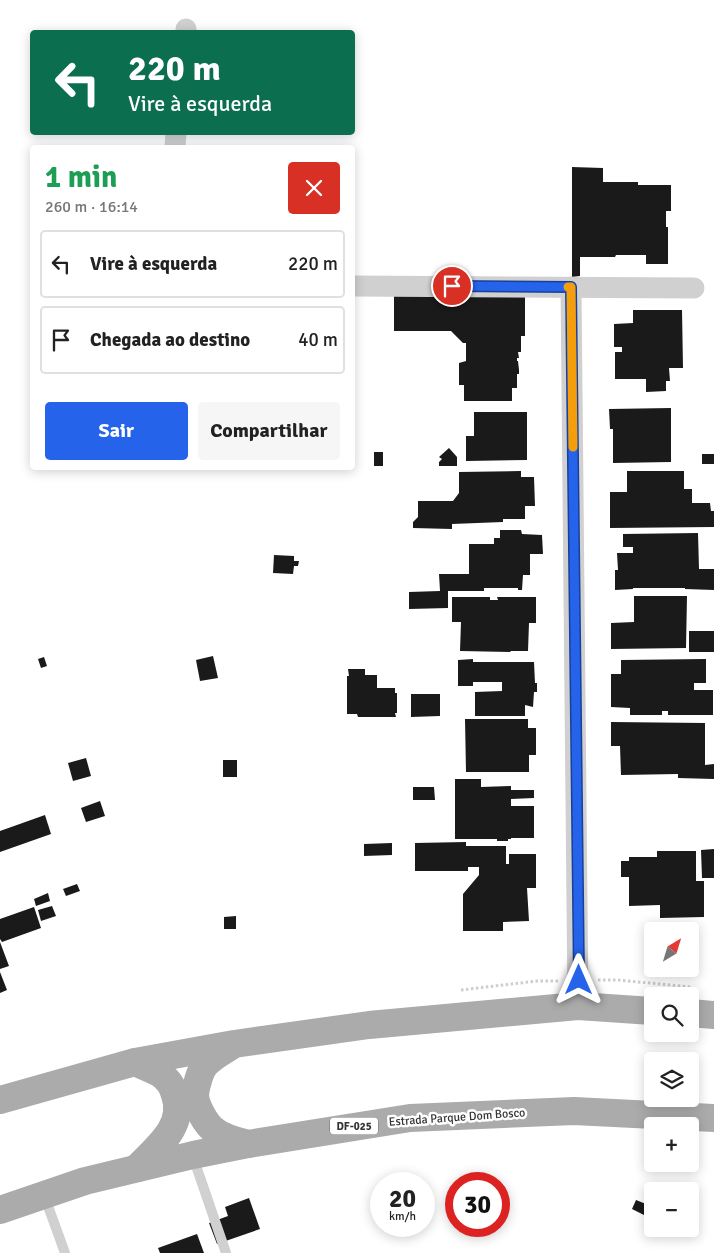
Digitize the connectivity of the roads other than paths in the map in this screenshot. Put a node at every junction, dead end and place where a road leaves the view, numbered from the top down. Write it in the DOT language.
graph roads {
  1 [pos="355,286"];
  2 [pos="571,287"];
  3 [pos="694,288"];
  4 [pos="578,1006"];
  5 [pos="644,1010"];
  6 [pos="699,1014"];
  7 [pos="714,1015"];
  8 [pos="234,1044"];
  9 [pos="135,1062"];
  10 [pos="0,1100"];
  11 [pos="714,1118"];
  12 [pos="248,1144"];
  13 [pos="193,1155"];
  14 [pos="137,1168"];
  15 [pos="44,1195"];
  16 [pos="0,1210"];
  17 [pos="65,1253"];
  18 [pos="226,1253"];
  1 -- 2 [label="street"];
  2 -- 3 [label="street"];
  2 -- 4 [label="street"];
  4 -- 5 [label="main road"];
  4 -- 8 [label="main road"];
  6 -- 7 [label="main road"];
  8 -- 9 [label="main road"];
  8 -- 12 [label="main road"];
  9 -- 10 [label="main road"];
  9 -- 14 [label="main road"];
  11 -- 12 [label="main road, Estrada Parque Dom Bosco / DF-025"];
  12 -- 13 [label="main road, Estrada Parque Dom Bosco / DF-025"];
  13 -- 14 [label="main road, Estrada Parque Dom Bosco / DF-025"];
  13 -- 18 [label="lane"];
  14 -- 15 [label="main road, Estrada Parque Dom Bosco / DF-025"];
  15 -- 16 [label="main road, Estrada Parque Dom Bosco / DF-025"];
  15 -- 17 [label="lane"];
}
